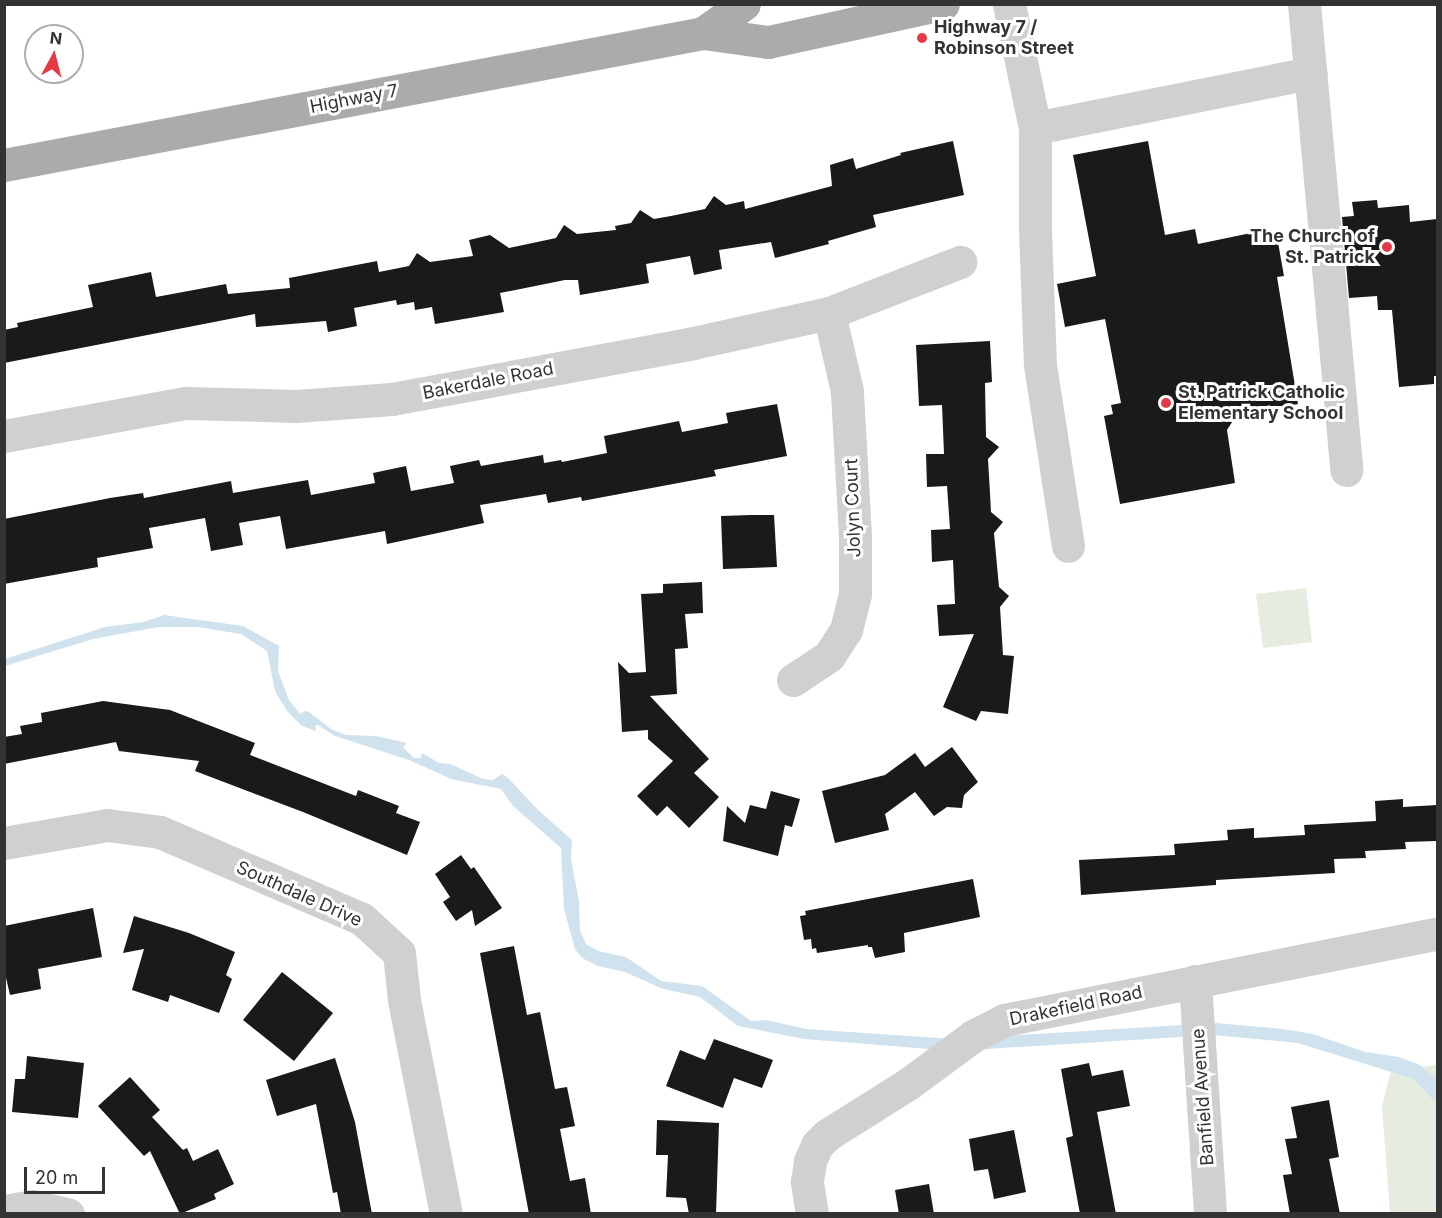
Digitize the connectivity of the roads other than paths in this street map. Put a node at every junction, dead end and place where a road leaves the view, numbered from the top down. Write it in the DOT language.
graph roads {
  1 [pos="744,4"];
  2 [pos="943,4"];
  3 [pos="1009,4"];
  4 [pos="1304,4"];
  5 [pos="703,33"];
  6 [pos="1311,73"];
  7 [pos="1035,128"];
  8 [pos="4,165"];
  9 [pos="960,262"];
  10 [pos="829,314"];
  11 [pos="4,436"];
  12 [pos="1346,470"];
  13 [pos="1068,546"];
  14 [pos="793,680"];
  15 [pos="4,843"];
  16 [pos="1437,933"];
  17 [pos="1195,981"];
  18 [pos="4,1211"];
  19 [pos="68,1214"];
  20 [pos="446,1214"];
  21 [pos="812,1214"];
  22 [pos="1210,1214"];
  1 -- 5 [label="main road, Highway 7"];
  2 -- 5 [label="main road, Highway 7"];
  3 -- 7 [label="street"];
  4 -- 6 [label="street"];
  5 -- 8 [label="main road, Highway 7"];
  6 -- 7 [label="street"];
  6 -- 12 [label="street"];
  7 -- 13 [label="street"];
  9 -- 10 [label="street, Bakerdale Road"];
  10 -- 11 [label="street, Bakerdale Road"];
  10 -- 14 [label="street, Jolyn Court"];
  15 -- 20 [label="street, Southdale Drive"];
  16 -- 17 [label="street, Drakefield Road"];
  17 -- 21 [label="street, Drakefield Road"];
  17 -- 22 [label="street, Banfield Avenue"];
  18 -- 19 [label="street"];
}
